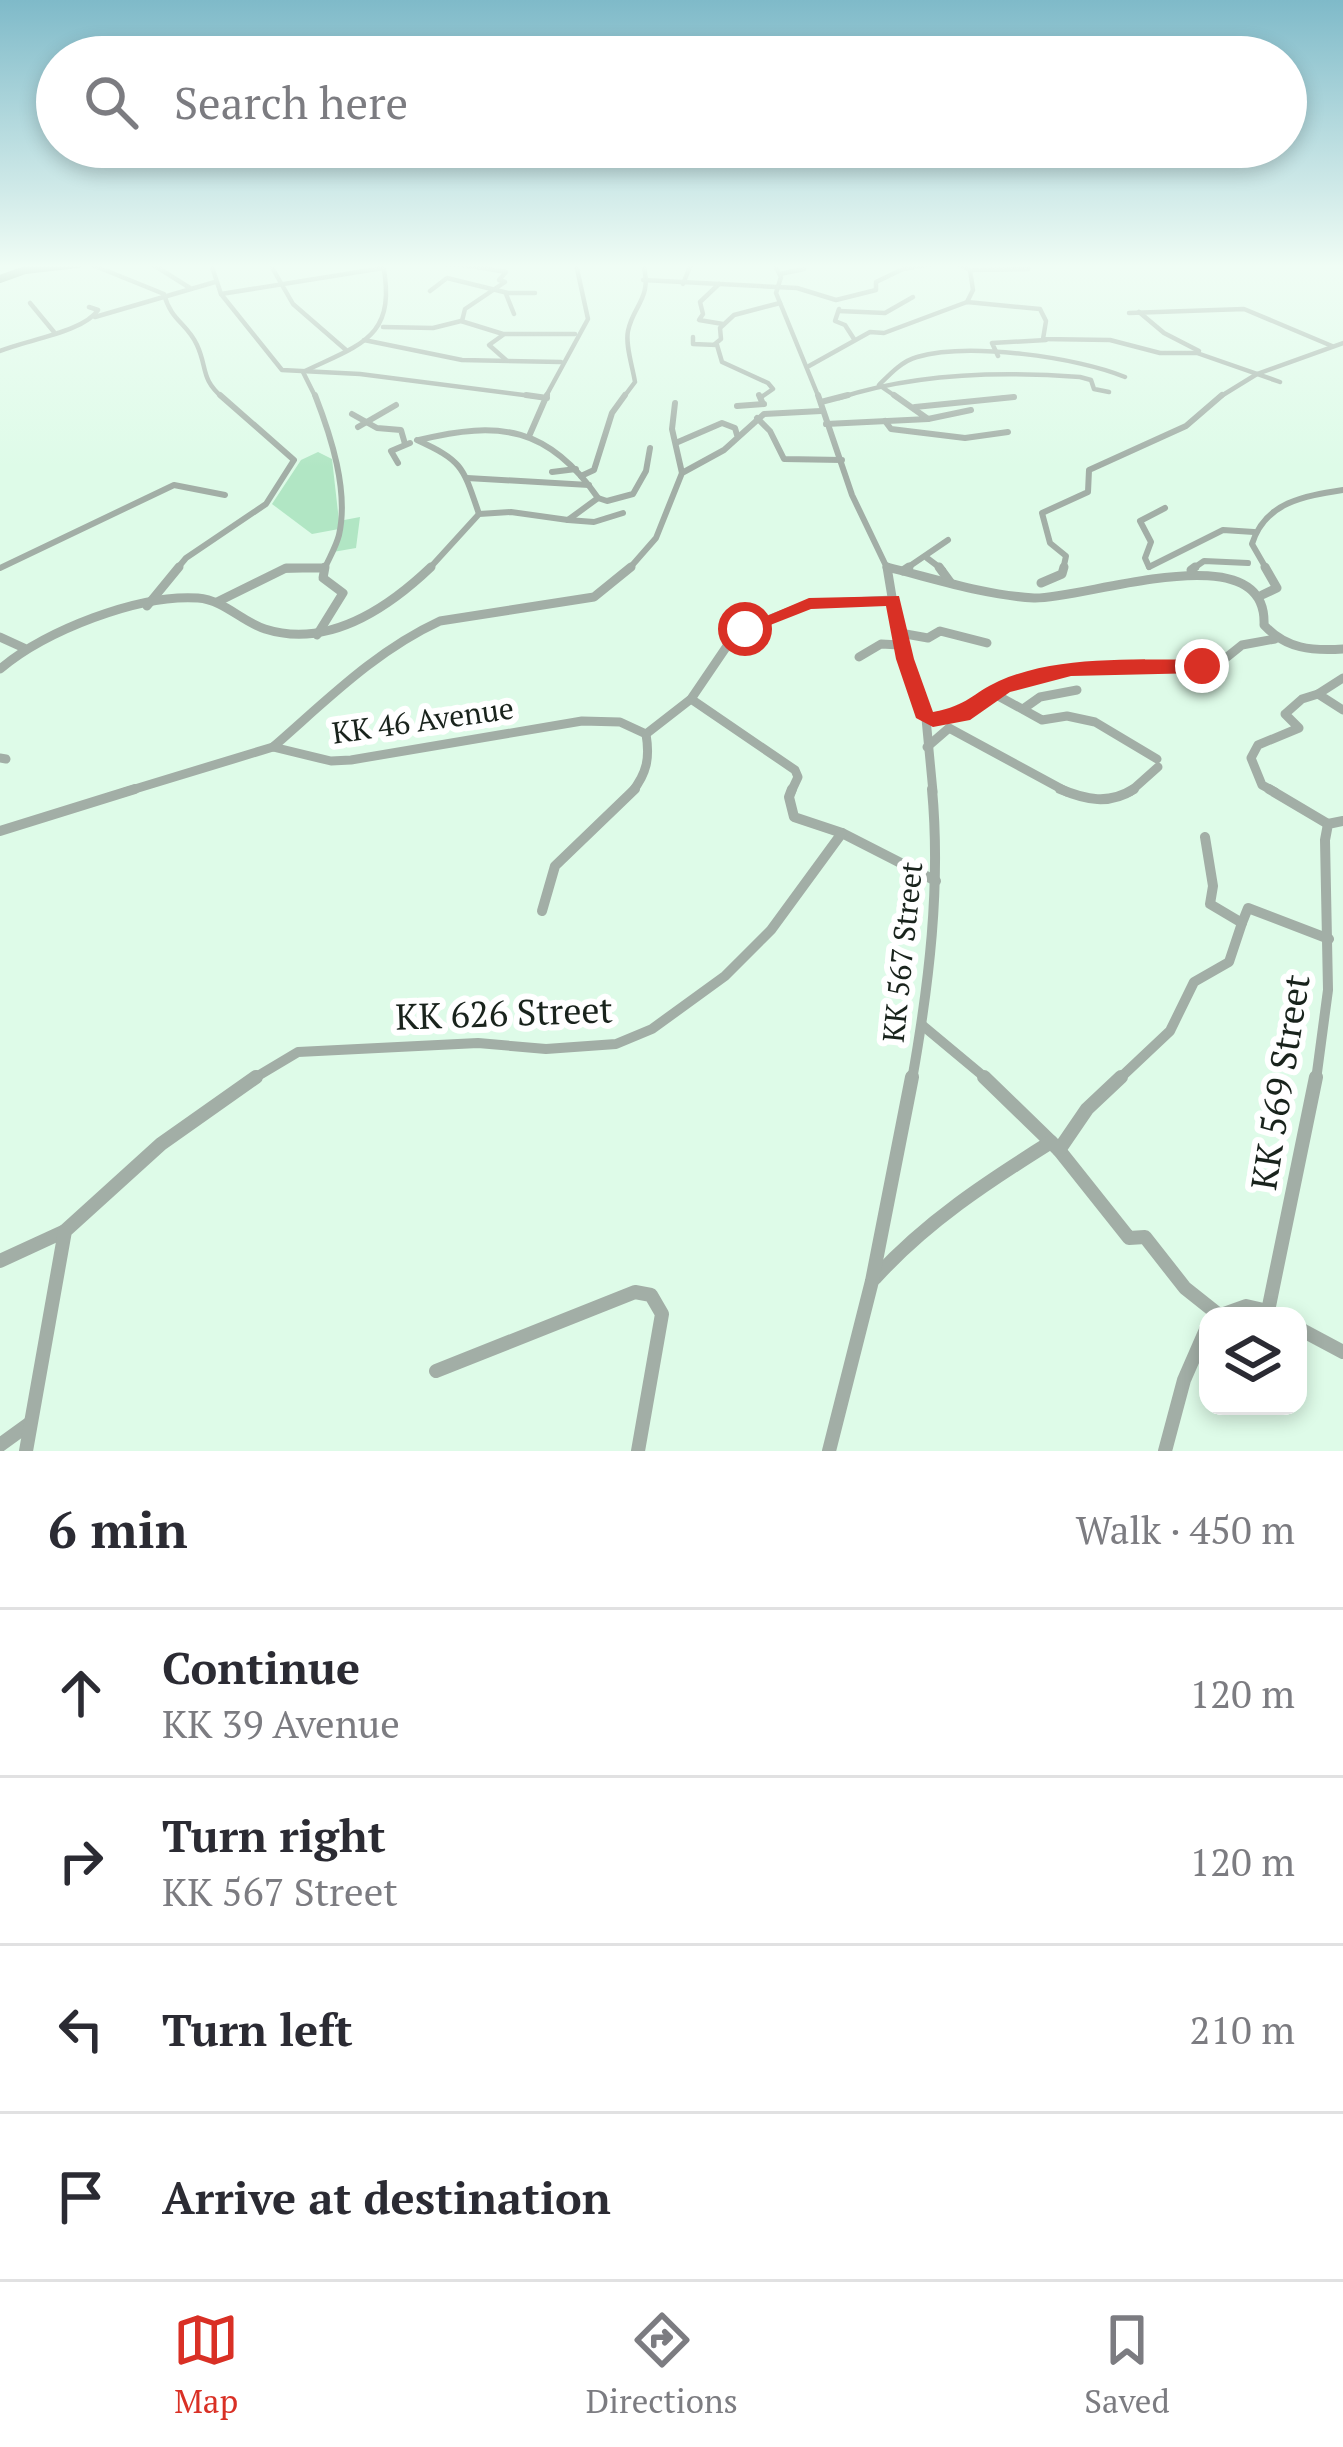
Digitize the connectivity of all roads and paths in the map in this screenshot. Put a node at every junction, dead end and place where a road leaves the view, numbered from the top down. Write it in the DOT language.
graph roads {
  1 [pos="53,332"];
  2 [pos="186,332"];
  3 [pos="250,332"];
  4 [pos="325,332"];
  5 [pos="376,332"];
  6 [pos="496,332"];
  7 [pos="577,332"];
  8 [pos="628,332"];
  9 [pos="722,332"];
  10 [pos="793,332"];
  11 [pos="849,332"];
  12 [pos="887,332"];
  13 [pos="1042,332"];
  14 [pos="1162,332"];
  15 [pos="1299,332"];
  16 [pos="503,334"];
  17 [pos="575,334"];
  18 [pos="693,338"];
  19 [pos="854,339"];
  20 [pos="364,340"];
  21 [pos="1046,340"];
  22 [pos="1343,343"];
  23 [pos="715,344"];
  24 [pos="1333,346"];
  25 [pos="346,350"];
  26 [pos="0,351"];
  27 [pos="1204,354"];
  28 [pos="998,356"];
  29 [pos="506,360"];
  30 [pos="561,362"];
  31 [pos="808,366"];
  32 [pos="303,372"];
  33 [pos="1257,374"];
  34 [pos="1125,377"];
  35 [pos="1280,382"];
  36 [pos="879,385"];
  37 [pos="1109,392"];
  38 [pos="1014,397"];
  39 [pos="547,398"];
  40 [pos="675,403"];
  41 [pos="763,404"];
  42 [pos="396,405"];
  43 [pos="737,406"];
  44 [pos="821,406"];
  45 [pos="915,407"];
  46 [pos="971,410"];
  47 [pos="780,411"];
  48 [pos="352,414"];
  49 [pos="757,418"];
  50 [pos="928,419"];
  51 [pos="885,421"];
  52 [pos="826,424"];
  53 [pos="362,425"];
  54 [pos="1007,432"];
  55 [pos="530,434"];
  56 [pos="737,435"];
  57 [pos="417,441"];
  58 [pos="678,442"];
  59 [pos="405,444"];
  60 [pos="650,448"];
  61 [pos="842,460"];
  62 [pos="398,463"];
  63 [pos="552,472"];
  64 [pos="579,473"];
  65 [pos="682,473"];
  66 [pos="467,478"];
  67 [pos="589,485"];
  68 [pos="1343,490"];
  69 [pos="225,495"];
  70 [pos="598,498"];
  71 [pos="1166,508"];
  72 [pos="623,513"];
  73 [pos="479,514"];
  74 [pos="568,520"];
  75 [pos="1254,532"];
  76 [pos="948,540"];
  77 [pos="927,558"];
  78 [pos="1247,563"];
  79 [pos="1149,566"];
  80 [pos="887,567"];
  81 [pos="0,568"];
  82 [pos="323,568"];
  83 [pos="1191,570"];
  84 [pos="903,571"];
  85 [pos="1158,574"];
  86 [pos="950,582"];
  87 [pos="1041,583"];
  88 [pos="1262,595"];
  89 [pos="893,600"];
  90 [pos="217,603"];
  91 [pos="147,606"];
  92 [pos="317,635"];
  93 [pos="0,637"];
  94 [pos="900,639"];
  95 [pos="1274,639"];
  96 [pos="987,644"];
  97 [pos="24,648"];
  98 [pos="1343,650"];
  99 [pos="859,657"];
  100 [pos="0,669"];
  101 [pos="1343,678"];
  102 [pos="1077,690"];
  103 [pos="992,692"];
  104 [pos="1318,694"];
  105 [pos="691,699"];
  106 [pos="1023,709"];
  107 [pos="1343,710"];
  108 [pos="926,718"];
  109 [pos="646,734"];
  110 [pos="927,746"];
  111 [pos="273,747"];
  112 [pos="1335,822"];
  113 [pos="0,831"];
  114 [pos="842,833"];
  115 [pos="1205,837"];
  116 [pos="936,880"];
  117 [pos="542,911"];
  118 [pos="1242,923"];
  119 [pos="1329,939"];
  120 [pos="922,1025"];
  121 [pos="1055,1146"];
  122 [pos="65,1231"];
  123 [pos="0,1262"];
  124 [pos="872,1281"];
  125 [pos="1208,1307"];
  126 [pos="1274,1307"];
  127 [pos="1307,1333"];
  128 [pos="1199,1346"];
  129 [pos="1343,1352"];
  130 [pos="436,1371"];
  131 [pos="29,1424"];
  132 [pos="0,1445"];
  133 [pos="26,1451"];
  134 [pos="638,1451"];
  135 [pos="830,1451"];
  136 [pos="1165,1451"];
  1 -- 26 [label="street"];
  2 -- 91 [label="street"];
  3 -- 32 [label="street"];
  4 -- 25 [label="street"];
  5 -- 20 [label="street"];
  6 -- 16 [label="street"];
  7 -- 17 [label="street"];
  8 -- 64 [label="street"];
  9 -- 23 [label="street"];
  10 -- 31 [label="street, KK 567 Street"];
  11 -- 19 [label="street"];
  12 -- 19 [label="street"];
  13 -- 21 [label="street"];
  14 -- 27 [label="street"];
  15 -- 24 [label="street"];
  16 -- 17 [label="street"];
  16 -- 29 [label="street"];
  17 -- 30 [label="street"];
  18 -- 23 [label="street"];
  19 -- 31 [label="street"];
  20 -- 25 [label="street"];
  20 -- 29 [label="street"];
  21 -- 27 [label="street"];
  21 -- 28 [label="street"];
  22 -- 24 [label="street"];
  23 -- 41 [label="street"];
  24 -- 33 [label="street"];
  25 -- 32 [label="street"];
  27 -- 33 [label="street"];
  28 -- 34 [label="street"];
  28 -- 36 [label="street"];
  29 -- 30 [label="street"];
  30 -- 39 [label="street"];
  31 -- 44 [label="street, KK 567 Street"];
  32 -- 39 [label="street"];
  32 -- 82 [label="street"];
  33 -- 35 [label="street"];
  33 -- 87 [label="street"];
  36 -- 37 [label="street"];
  36 -- 44 [label="street"];
  36 -- 45 [label="street"];
  38 -- 45 [label="street"];
  39 -- 55 [label="street"];
  40 -- 58 [label="street"];
  41 -- 43 [label="street"];
  41 -- 47 [label="street"];
  42 -- 53 [label="street"];
  44 -- 47 [label="street"];
  44 -- 52 [label="street, KK 567 Street"];
  45 -- 50 [label="street"];
  46 -- 50 [label="street"];
  47 -- 49 [label="street"];
  48 -- 53 [label="street"];
  49 -- 56 [label="street"];
  49 -- 61 [label="street"];
  50 -- 51 [label="street"];
  51 -- 52 [label="street"];
  51 -- 54 [label="street"];
  52 -- 61 [label="street, KK 567 Street"];
  53 -- 59 [label="street"];
  55 -- 57 [label="street"];
  55 -- 64 [label="street"];
  56 -- 58 [label="street"];
  56 -- 65 [label="street"];
  57 -- 59 [label="street"];
  57 -- 66 [label="street"];
  58 -- 65 [label="street"];
  59 -- 62 [label="street"];
  60 -- 70 [label="street"];
  61 -- 80 [label="street, KK 567 Street"];
  63 -- 64 [label="street"];
  64 -- 67 [label="street"];
  65 -- 111 [label="street"];
  66 -- 67 [label="street"];
  66 -- 73 [label="street"];
  67 -- 70 [label="street"];
  68 -- 75 [label="street"];
  69 -- 81 [label="street"];
  70 -- 74 [label="street"];
  71 -- 79 [label="street"];
  72 -- 74 [label="street"];
  73 -- 74 [label="street"];
  73 -- 92 [label="street"];
  75 -- 79 [label="street"];
  75 -- 88 [label="street"];
  76 -- 77 [label="street"];
  77 -- 84 [label="street"];
  77 -- 86 [label="street"];
  78 -- 83 [label="street"];
  79 -- 85 [label="street"];
  80 -- 84 [label="street"];
  80 -- 89 [label="street, KK 567 Street"];
  82 -- 90 [label="street"];
  82 -- 92 [label="street"];
  83 -- 85 [label="street"];
  83 -- 88 [label="street"];
  84 -- 86 [label="street"];
  85 -- 86 [label="street"];
  88 -- 95 [label="street"];
  89 -- 94 [label="street, KK 567 Street"];
  89 -- 105 [label="street"];
  90 -- 91 [label="street"];
  90 -- 92 [label="street"];
  91 -- 97 [label="street"];
  93 -- 97 [label="street"];
  94 -- 96 [label="street"];
  94 -- 99 [label="street"];
  94 -- 108 [label="street, KK 567 Street"];
  95 -- 98 [label="street"];
  95 -- 103 [label="street"];
  97 -- 100 [label="street"];
  101 -- 104 [label="street"];
  102 -- 106 [label="street"];
  103 -- 106 [label="street"];
  103 -- 108 [label="street"];
  104 -- 107 [label="street"];
  104 -- 112 [label="street"];
  105 -- 109 [label="street"];
  105 -- 114 [label="street"];
  106 -- 110 [label="street"];
  108 -- 110 [label="street, KK 567 Street"];
  109 -- 111 [label="street, KK 46 Avenue"];
  109 -- 117 [label="street"];
  110 -- 116 [label="street, KK 567 Street"];
  111 -- 113 [label="street"];
  112 -- 119 [label="street, KK 569 Street"];
  114 -- 116 [label="street"];
  114 -- 122 [label="street, KK 626 Street"];
  115 -- 118 [label="street"];
  116 -- 120 [label="street, KK 567 Street"];
  118 -- 119 [label="street"];
  118 -- 121 [label="street"];
  119 -- 126 [label="street, KK 569 Street"];
  120 -- 121 [label="street"];
  120 -- 124 [label="street, KK 567 Street"];
  121 -- 124 [label="street"];
  121 -- 125 [label="street"];
  122 -- 123 [label="street"];
  122 -- 131 [label="street"];
  124 -- 135 [label="street, KK 567 Street"];
  127 -- 129 [label="street"];
  128 -- 136 [label="street"];
  130 -- 134 [label="street"];
  131 -- 132 [label="street"];
  131 -- 133 [label="street"];
}
